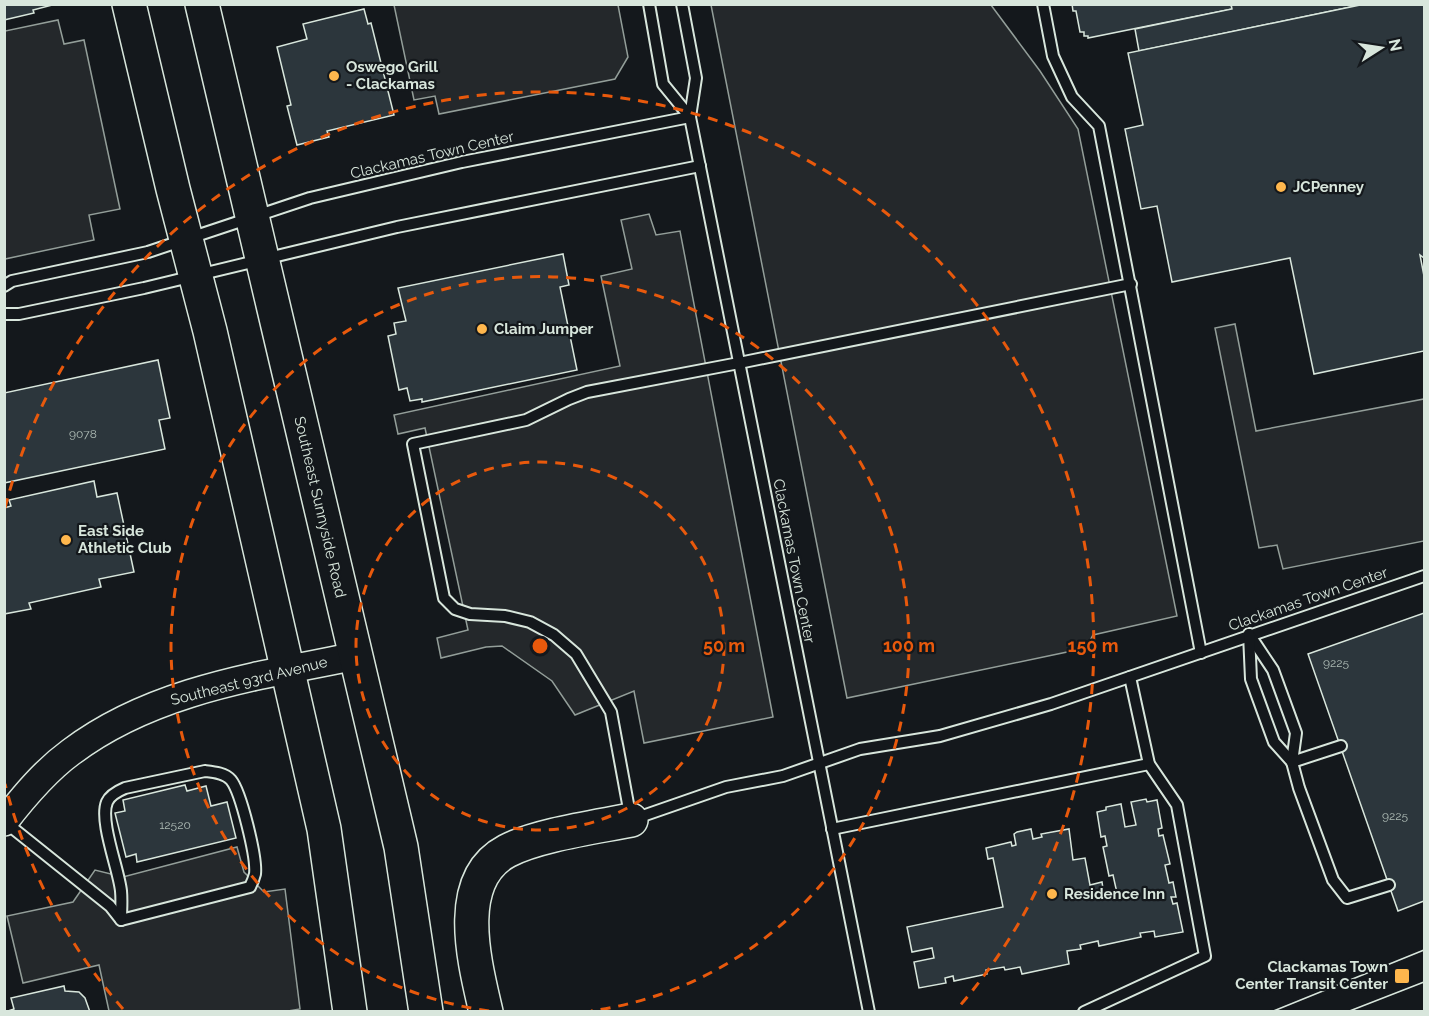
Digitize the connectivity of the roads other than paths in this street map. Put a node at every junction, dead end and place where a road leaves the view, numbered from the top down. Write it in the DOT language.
graph roads {
  1 [pos="129,4"];
  2 [pos="202,4"];
  3 [pos="649,4"];
  4 [pos="682,4"];
  5 [pos="1043,4"];
  6 [pos="690,117"];
  7 [pos="700,166"];
  8 [pos="252,217"];
  9 [pos="186,240"];
  10 [pos="263,260"];
  11 [pos="195,276"];
  12 [pos="1131,284"];
  13 [pos="4,286"];
  14 [pos="4,314"];
  15 [pos="739,363"];
  16 [pos="1425,576"];
  17 [pos="1250,634"];
  18 [pos="1201,653"];
  19 [pos="356,656"];
  20 [pos="289,670"];
  21 [pos="1130,677"];
  22 [pos="1341,746"];
  23 [pos="1292,762"];
  24 [pos="819,764"];
  25 [pos="1149,764"];
  26 [pos="631,820"];
  27 [pos="4,822"];
  28 [pos="832,829"];
  29 [pos="1389,885"];
  30 [pos="121,920"];
  31 [pos="350,1011"];
  32 [pos="426,1011"];
  33 [pos="486,1011"];
  34 [pos="868,1011"];
  35 [pos="1084,1011"];
  1 -- 9 [label="main road"];
  2 -- 8 [label="main road, Southeast Sunnyside Road"];
  3 -- 6 [label="lane, Clackamas Town Center"];
  4 -- 6 [label="lane, Clackamas Town Center"];
  5 -- 12 [label="lane"];
  6 -- 7 [label="lane, Clackamas Town Center"];
  6 -- 8 [label="lane, Clackamas Town Center"];
  7 -- 10 [label="lane"];
  7 -- 15 [label="lane, Clackamas Town Center"];
  8 -- 9 [label="lane, Clackamas Town Center"];
  8 -- 10 [label="main road, Southeast Sunnyside Road"];
  9 -- 11 [label="main road"];
  9 -- 13 [label="lane, Clackamas Town Center"];
  10 -- 11 [label="lane"];
  10 -- 19 [label="main road, Southeast Sunnyside Road"];
  11 -- 14 [label="lane"];
  11 -- 20 [label="main road"];
  12 -- 15 [label="lane"];
  12 -- 18 [label="lane"];
  15 -- 24 [label="lane, Clackamas Town Center"];
  15 -- 26 [label="lane"];
  16 -- 17 [label="lane, Clackamas Town Center"];
  17 -- 18 [label="lane, Clackamas Town Center"];
  17 -- 23 [label="lane"];
  17 -- 23 [label="lane"];
  18 -- 21 [label="lane, Clackamas Town Center"];
  19 -- 20 [label="street, Southeast 93rd Avenue"];
  19 -- 32 [label="main road, Southeast Sunnyside Road"];
  20 -- 27 [label="street, Southeast 93rd Avenue"];
  20 -- 31 [label="main road"];
  21 -- 24 [label="lane, Clackamas Town Center"];
  21 -- 25 [label="lane"];
  22 -- 23 [label="lane"];
  23 -- 29 [label="lane"];
  24 -- 26 [label="lane, Clackamas Town Center"];
  24 -- 28 [label="lane"];
  25 -- 28 [label="lane"];
  25 -- 35 [label="lane"];
  26 -- 33 [label="main road"];
  27 -- 30 [label="lane"];
  28 -- 34 [label="lane"];
  30 -- 30 [label="lane"];
}
